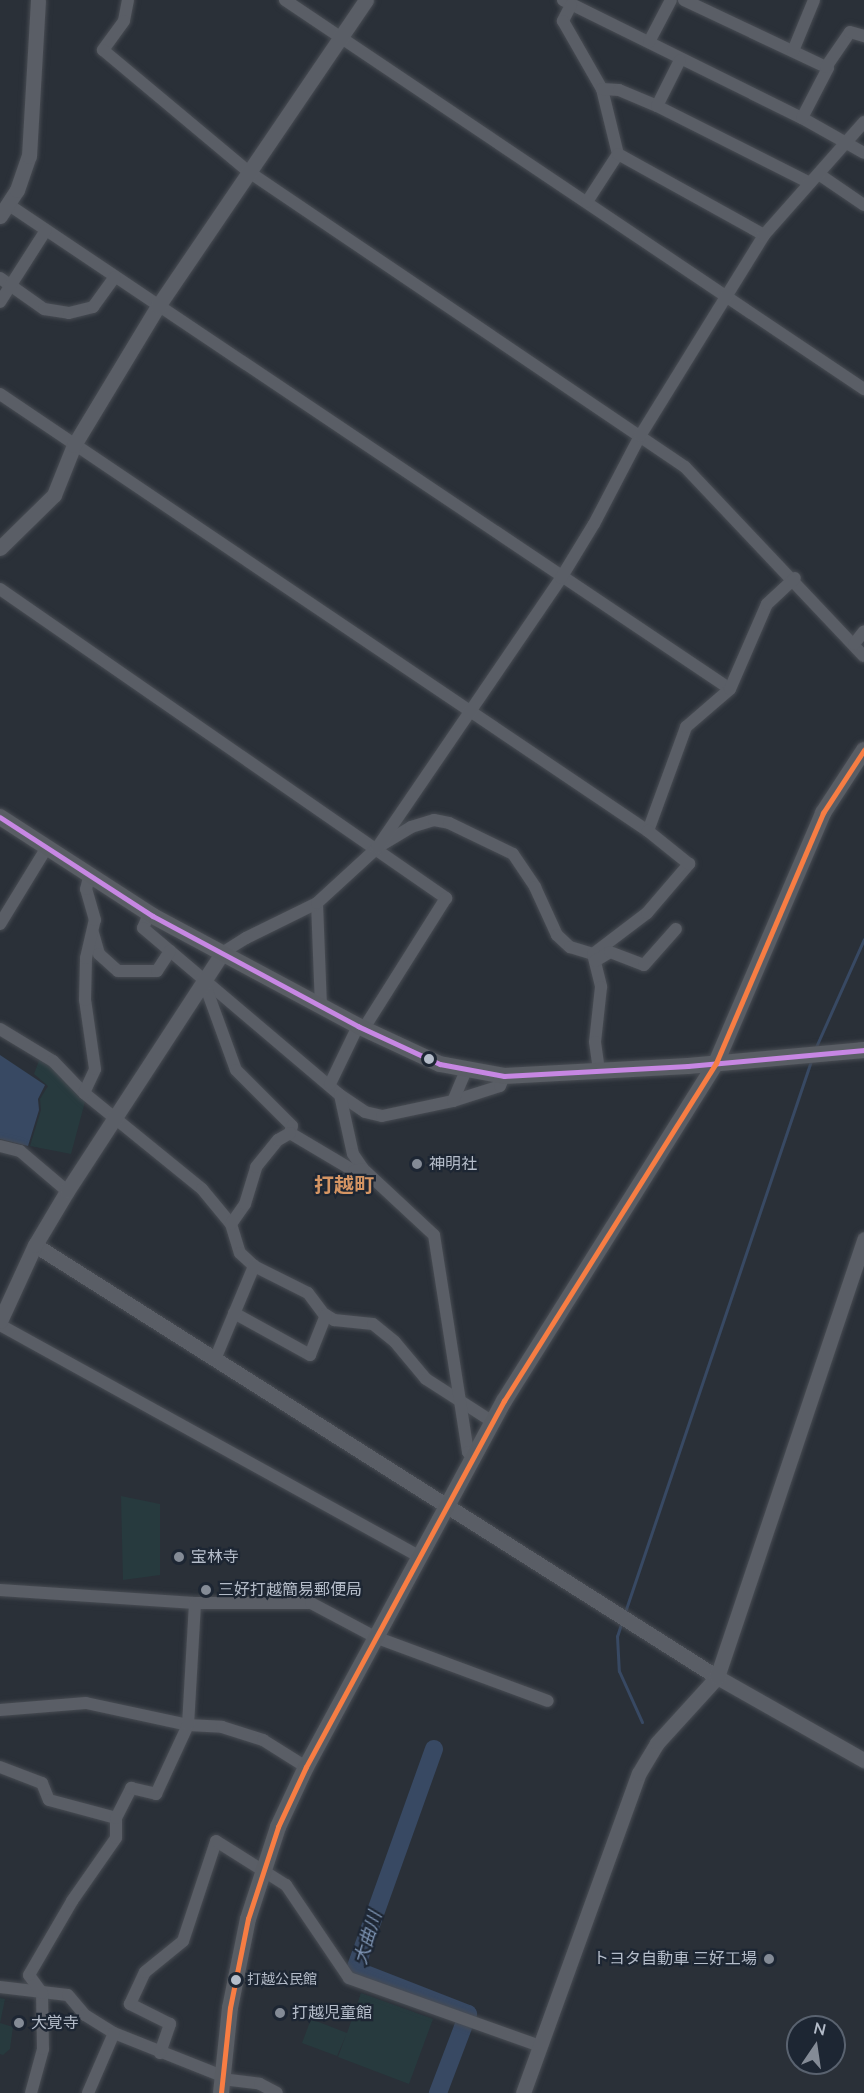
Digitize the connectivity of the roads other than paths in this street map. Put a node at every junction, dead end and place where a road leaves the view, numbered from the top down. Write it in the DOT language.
graph roads {
  1 [pos="38,0"];
  2 [pos="128,0"];
  3 [pos="366,0"];
  4 [pos="671,0"];
  5 [pos="684,0"];
  6 [pos="814,0"];
  7 [pos="287,1"];
  8 [pos="567,2"];
  9 [pos="864,36"];
  10 [pos="339,38"];
  11 [pos="649,42"];
  12 [pos="793,51"];
  13 [pos="680,60"];
  14 [pos="826,67"];
  15 [pos="602,89"];
  16 [pos="657,106"];
  17 [pos="802,118"];
  18 [pos="864,122"];
  19 [pos="847,142"];
  20 [pos="864,153"];
  21 [pos="618,154"];
  22 [pos="249,172"];
  23 [pos="815,179"];
  24 [pos="587,202"];
  25 [pos="864,205"];
  26 [pos="5,210"];
  27 [pos="46,230"];
  28 [pos="764,236"];
  29 [pos="115,277"];
  30 [pos="5,282"];
  31 [pos="726,296"];
  32 [pos="0,302"];
  33 [pos="158,306"];
  34 [pos="864,389"];
  35 [pos="0,394"];
  36 [pos="640,436"];
  37 [pos="74,445"];
  38 [pos="0,548"];
  39 [pos="561,578"];
  40 [pos="795,578"];
  41 [pos="0,589"];
  42 [pos="864,632"];
  43 [pos="854,644"];
  44 [pos="864,656"];
  45 [pos="730,689"];
  46 [pos="468,709"];
  47 [pos="864,750"];
  48 [pos="0,817"];
  49 [pos="648,831"];
  50 [pos="377,848"];
  51 [pos="46,849"];
  52 [pos="89,878"];
  53 [pos="317,903"];
  54 [pos="149,914"];
  55 [pos="0,924"];
  56 [pos="676,929"];
  57 [pos="93,932"];
  58 [pos="170,951"];
  59 [pos="222,953"];
  60 [pos="594,958"];
  61 [pos="206,983"];
  62 [pos="321,1006"];
  63 [pos="361,1027"];
  64 [pos="0,1029"];
  65 [pos="864,1050"];
  66 [pos="716,1063"];
  67 [pos="466,1070"];
  68 [pos="599,1071"];
  69 [pos="504,1076"];
  70 [pos="330,1084"];
  71 [pos="84,1093"];
  72 [pos="340,1095"];
  73 [pos="453,1101"];
  74 [pos="356,1106"];
  75 [pos="344,1112"];
  76 [pos="116,1119"];
  77 [pos="290,1132"];
  78 [pos="0,1146"];
  79 [pos="363,1169"];
  80 [pos="67,1191"];
  81 [pos="231,1224"];
  82 [pos="864,1239"];
  83 [pos="35,1245"];
  84 [pos="254,1266"];
  85 [pos="234,1313"];
  86 [pos="326,1315"];
  87 [pos="0,1323"];
  88 [pos="216,1357"];
  89 [pos="461,1402"];
  90 [pos="493,1422"];
  91 [pos="474,1460"];
  92 [pos="448,1506"];
  93 [pos="420,1557"];
  94 [pos="0,1590"];
  95 [pos="195,1603"];
  96 [pos="375,1637"];
  97 [pos="717,1677"];
  98 [pos="548,1701"];
  99 [pos="0,1710"];
  100 [pos="188,1725"];
  101 [pos="864,1760"];
  102 [pos="0,1767"];
  103 [pos="306,1767"];
  104 [pos="116,1818"];
  105 [pos="263,1868"];
  106 [pos="0,1987"];
  107 [pos="42,1993"];
  108 [pos="114,2033"];
  109 [pos="540,2046"];
  110 [pos="160,2053"];
  111 [pos="222,2083"];
  112 [pos="31,2093"];
  113 [pos="88,2093"];
  114 [pos="277,2093"];
  115 [pos="523,2093"];
  1 -- 26 [label="street"];
  2 -- 22 [label="street"];
  3 -- 10 [label="street"];
  4 -- 11 [label="street"];
  5 -- 12 [label="street"];
  6 -- 12 [label="street"];
  7 -- 10 [label="street"];
  8 -- 11 [label="street"];
  8 -- 15 [label="street"];
  9 -- 14 [label="street"];
  10 -- 22 [label="street"];
  10 -- 24 [label="street"];
  11 -- 13 [label="street"];
  12 -- 14 [label="street"];
  13 -- 16 [label="street"];
  13 -- 17 [label="street"];
  14 -- 17 [label="street"];
  15 -- 16 [label="street"];
  15 -- 21 [label="street"];
  16 -- 23 [label="street"];
  17 -- 19 [label="street"];
  18 -- 19 [label="street"];
  19 -- 20 [label="street"];
  19 -- 23 [label="street"];
  21 -- 24 [label="street"];
  21 -- 28 [label="street"];
  22 -- 33 [label="street"];
  22 -- 36 [label="street"];
  23 -- 25 [label="street"];
  23 -- 28 [label="street"];
  24 -- 31 [label="street"];
  26 -- 27 [label="street"];
  27 -- 29 [label="street"];
  27 -- 30 [label="street"];
  28 -- 31 [label="street"];
  29 -- 30 [label="street"];
  29 -- 33 [label="street"];
  30 -- 32 [label="street"];
  31 -- 34 [label="street"];
  31 -- 36 [label="street"];
  33 -- 37 [label="street"];
  33 -- 39 [label="street"];
  35 -- 37 [label="street"];
  36 -- 39 [label="street"];
  36 -- 40 [label="street"];
  37 -- 38 [label="street"];
  37 -- 46 [label="street"];
  39 -- 45 [label="street"];
  39 -- 46 [label="street"];
  40 -- 43 [label="street"];
  40 -- 45 [label="street"];
  41 -- 50 [label="street"];
  42 -- 43 [label="street"];
  43 -- 44 [label="street"];
  45 -- 49 [label="street"];
  46 -- 49 [label="street"];
  46 -- 50 [label="street"];
  47 -- 66 [label="main road"];
  48 -- 51 [label="main road"];
  49 -- 60 [label="street"];
  50 -- 53 [label="street"];
  50 -- 60 [label="street"];
  50 -- 63 [label="street"];
  51 -- 52 [label="main road"];
  51 -- 55 [label="street"];
  52 -- 54 [label="main road"];
  52 -- 57 [label="street"];
  53 -- 59 [label="street"];
  53 -- 62 [label="street"];
  54 -- 58 [label="street"];
  54 -- 59 [label="main road"];
  56 -- 60 [label="street"];
  57 -- 58 [label="street"];
  57 -- 71 [label="street"];
  58 -- 61 [label="street"];
  59 -- 61 [label="street"];
  59 -- 62 [label="main road"];
  60 -- 68 [label="street"];
  61 -- 70 [label="street"];
  61 -- 76 [label="street"];
  61 -- 77 [label="street"];
  62 -- 63 [label="main road"];
  63 -- 67 [label="main road"];
  63 -- 70 [label="street"];
  64 -- 71 [label="street"];
  65 -- 66 [label="main road"];
  66 -- 68 [label="main road"];
  66 -- 90 [label="main road"];
  67 -- 69 [label="main road"];
  67 -- 73 [label="street"];
  68 -- 69 [label="main road"];
  69 -- 73 [label="street"];
  70 -- 72 [label="street"];
  71 -- 76 [label="street"];
  72 -- 74 [label="street"];
  72 -- 75 [label="street"];
  73 -- 74 [label="street"];
  74 -- 75 [label="street"];
  75 -- 79 [label="street"];
  76 -- 80 [label="street"];
  76 -- 81 [label="street"];
  77 -- 79 [label="street"];
  77 -- 81 [label="street"];
  78 -- 80 [label="street"];
  79 -- 89 [label="street"];
  80 -- 83 [label="street"];
  81 -- 84 [label="street"];
  82 -- 97 [label="street"];
  83 -- 87 [label="street"];
  83 -- 88 [label="street"];
  84 -- 85 [label="street"];
  84 -- 86 [label="street"];
  85 -- 86 [label="street"];
  85 -- 88 [label="street"];
  86 -- 89 [label="street"];
  87 -- 93 [label="street"];
  88 -- 92 [label="street"];
  89 -- 90 [label="street"];
  89 -- 91 [label="street"];
  90 -- 91 [label="main road"];
  91 -- 92 [label="main road"];
  92 -- 93 [label="main road"];
  92 -- 97 [label="street"];
  93 -- 96 [label="main road"];
  94 -- 95 [label="street"];
  95 -- 96 [label="street"];
  95 -- 100 [label="street"];
  96 -- 98 [label="street"];
  96 -- 103 [label="main road"];
  97 -- 101 [label="street"];
  97 -- 109 [label="street"];
  99 -- 100 [label="street"];
  100 -- 103 [label="street"];
  100 -- 104 [label="street"];
  102 -- 104 [label="street"];
  103 -- 105 [label="main road"];
  104 -- 107 [label="street"];
  105 -- 109 [label="street"];
  105 -- 110 [label="street"];
  105 -- 111 [label="main road"];
  106 -- 107 [label="street"];
  107 -- 108 [label="street"];
  107 -- 112 [label="street"];
  108 -- 110 [label="street"];
  108 -- 113 [label="street"];
  109 -- 115 [label="street"];
  110 -- 111 [label="street"];
  111 -- 114 [label="street"];
}
